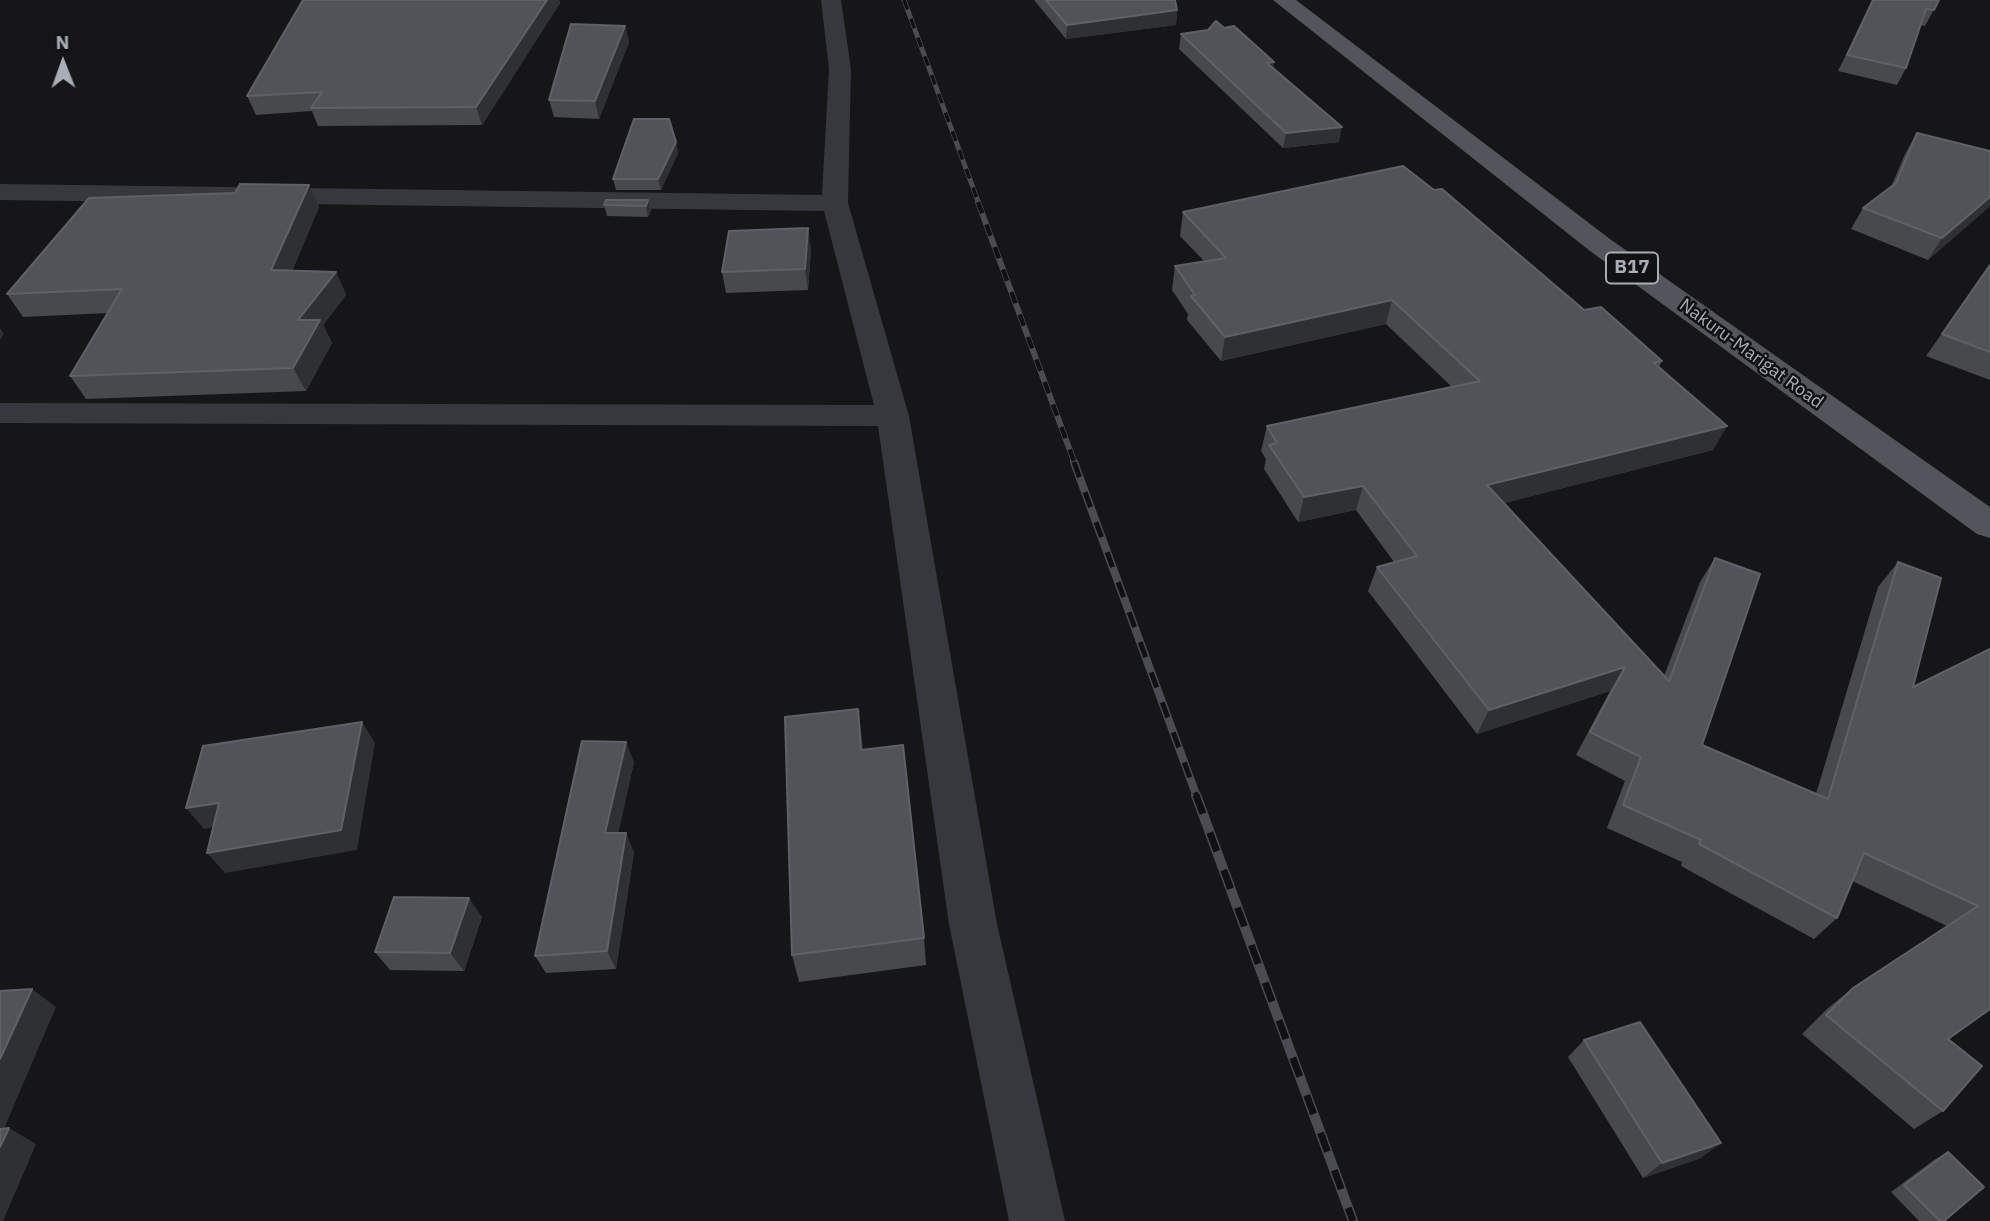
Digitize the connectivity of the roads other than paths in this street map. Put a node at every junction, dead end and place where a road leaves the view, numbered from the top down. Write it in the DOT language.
graph roads {
  1 [pos="831,0"];
  2 [pos="1283,0"];
  3 [pos="0,192"];
  4 [pos="835,203"];
  5 [pos="0,413"];
  6 [pos="893,416"];
  7 [pos="1990,526"];
  8 [pos="1037,1221"];
  1 -- 4 [label="street"];
  2 -- 7 [label="main road, Nakuru-Marigat Road / B17"];
  3 -- 4 [label="street"];
  4 -- 6 [label="street"];
  5 -- 6 [label="street"];
  6 -- 8 [label="street"];
}
